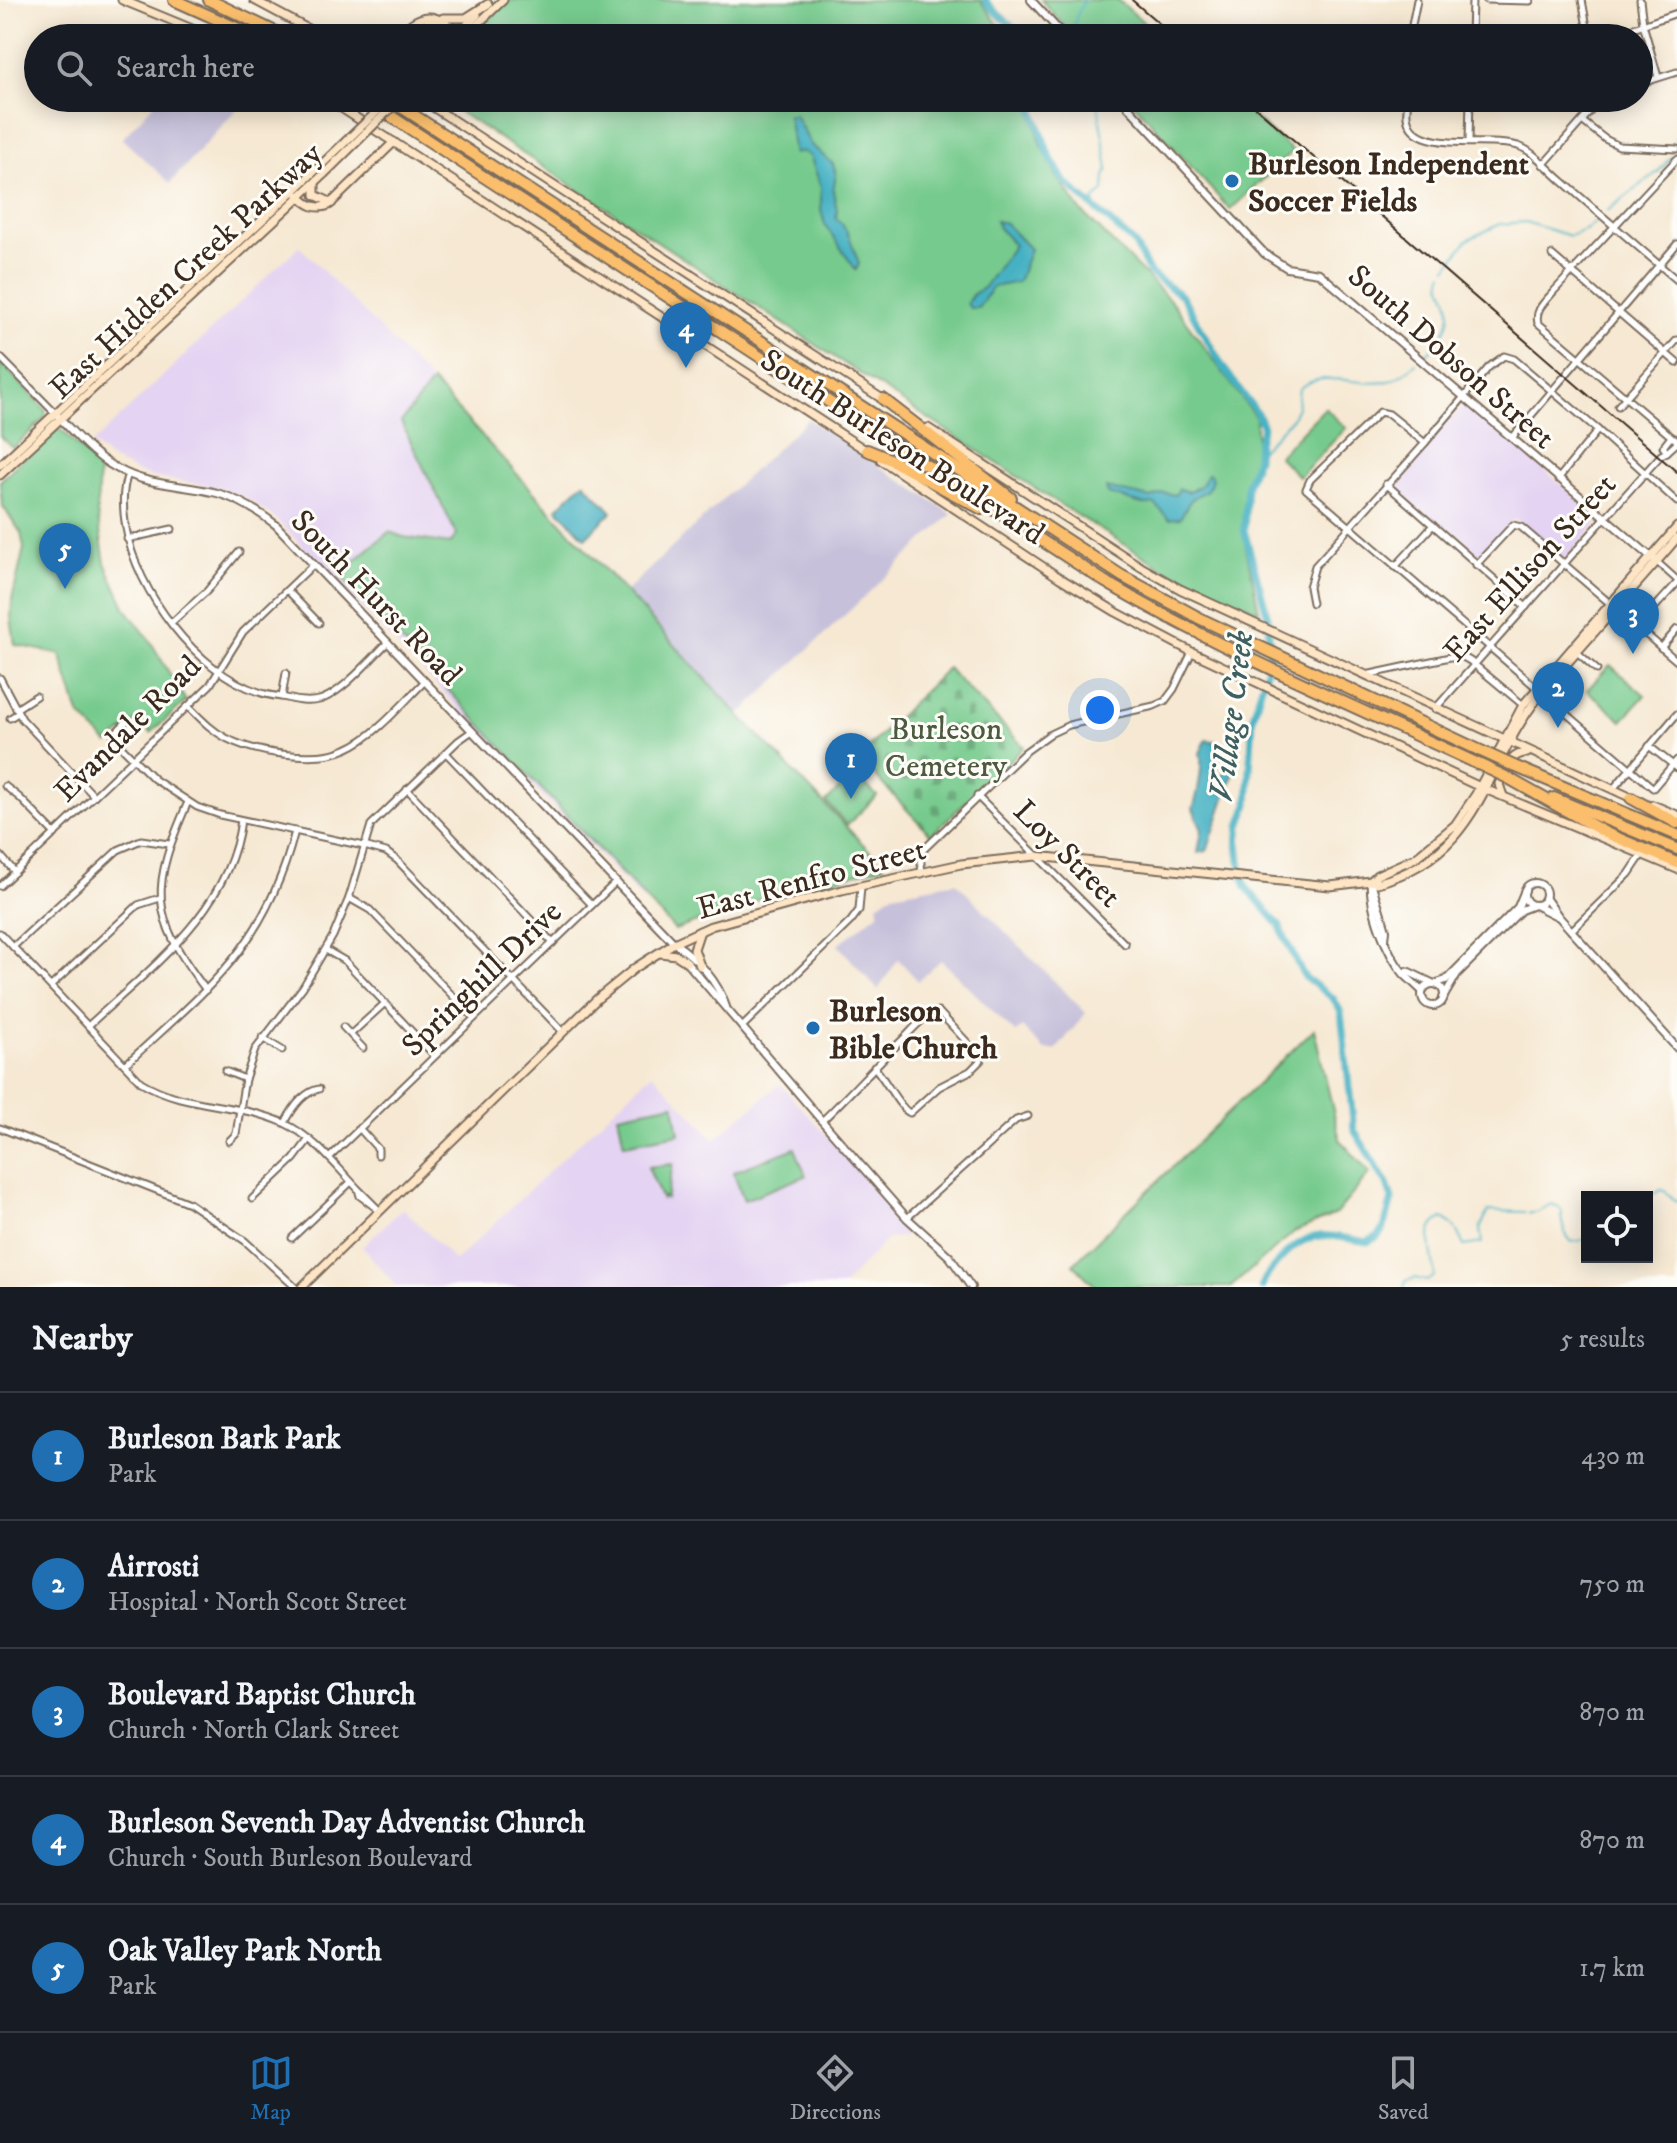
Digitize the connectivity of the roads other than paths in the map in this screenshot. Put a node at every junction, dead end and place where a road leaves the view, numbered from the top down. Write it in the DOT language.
graph roads {
  1 [pos="122,0"];
  2 [pos="174,0"];
  3 [pos="209,0"];
  4 [pos="254,0"];
  5 [pos="503,0"];
  6 [pos="1031,0"];
  7 [pos="1417,0"];
  8 [pos="1472,0"];
  9 [pos="1486,0"];
  10 [pos="1582,0"];
  11 [pos="1640,0"];
  12 [pos="1530,1"];
  13 [pos="490,2"];
  14 [pos="1677,13"];
  15 [pos="433,16"];
  16 [pos="421,17"];
  17 [pos="180,24"];
  18 [pos="228,24"];
  19 [pos="259,24"];
  20 [pos="299,24"];
  21 [pos="412,24"];
  22 [pos="436,24"];
  23 [pos="447,24"];
  24 [pos="471,24"];
  25 [pos="474,24"];
  26 [pos="1053,24"];
  27 [pos="1412,24"];
  28 [pos="1471,24"];
  29 [pos="1586,24"];
  30 [pos="1643,24"];
  31 [pos="1653,59"];
  32 [pos="1677,72"];
  33 [pos="1658,77"];
  34 [pos="1653,79"];
  35 [pos="348,112"];
  36 [pos="376,112"];
  37 [pos="384,112"];
  38 [pos="386,112"];
  39 [pos="410,112"];
  40 [pos="441,112"];
  41 [pos="1133,112"];
  42 [pos="1408,112"];
  43 [pos="1470,112"];
  44 [pos="1591,112"];
  45 [pos="1582,121"];
  46 [pos="1469,141"];
  47 [pos="394,142"];
  48 [pos="1677,149"];
  49 [pos="1677,159"];
  50 [pos="1543,165"];
  51 [pos="322,170"];
  52 [pos="316,182"];
  53 [pos="298,192"];
  54 [pos="331,203"];
  55 [pos="310,206"];
  56 [pos="1614,226"];
  57 [pos="261,231"];
  58 [pos="1677,244"];
  59 [pos="1552,255"];
  60 [pos="1659,265"];
  61 [pos="1572,272"];
  62 [pos="1677,280"];
  63 [pos="1618,312"];
  64 [pos="1677,340"];
  65 [pos="1666,353"];
  66 [pos="0,357"];
  67 [pos="1580,359"];
  68 [pos="1677,363"];
  69 [pos="1552,392"];
  70 [pos="1465,397"];
  71 [pos="1626,398"];
  72 [pos="883,399"];
  73 [pos="1618,406"];
  74 [pos="58,416"];
  75 [pos="1598,430"];
  76 [pos="1511,439"];
  77 [pos="1676,439"];
  78 [pos="1425,443"];
  79 [pos="867,450"];
  80 [pos="0,465"];
  81 [pos="128,474"];
  82 [pos="1644,474"];
  83 [pos="0,475"];
  84 [pos="1557,479"];
  85 [pos="1386,484"];
  86 [pos="1677,502"];
  87 [pos="1606,518"];
  88 [pos="1433,525"];
  89 [pos="1349,526"];
  90 [pos="1677,527"];
  91 [pos="172,529"];
  92 [pos="1059,536"];
  93 [pos="1677,538"];
  94 [pos="127,539"];
  95 [pos="1049,545"];
  96 [pos="239,552"];
  97 [pos="1654,559"];
  98 [pos="314,564"];
  99 [pos="1476,565"];
  100 [pos="1564,565"];
  101 [pos="1395,567"];
  102 [pos="1677,582"];
  103 [pos="287,590"];
  104 [pos="1312,603"];
  105 [pos="1613,606"];
  106 [pos="1526,607"];
  107 [pos="171,623"];
  108 [pos="319,623"];
  109 [pos="1637,627"];
  110 [pos="1677,629"];
  111 [pos="388,642"];
  112 [pos="1488,646"];
  113 [pos="1661,648"];
  114 [pos="1575,650"];
  115 [pos="1192,652"];
  116 [pos="1677,661"];
  117 [pos="1474,664"];
  118 [pos="1597,670"];
  119 [pos="220,671"];
  120 [pos="286,673"];
  121 [pos="1365,676"];
  122 [pos="0,678"];
  123 [pos="425,681"];
  124 [pos="1540,691"];
  125 [pos="36,696"];
  126 [pos="282,697"];
  127 [pos="1523,705"];
  128 [pos="188,706"];
  129 [pos="1435,709"];
  130 [pos="17,711"];
  131 [pos="1677,714"];
  132 [pos="10,718"];
  133 [pos="127,721"];
  134 [pos="472,731"];
  135 [pos="1507,742"];
  136 [pos="1649,746"];
  137 [pos="446,753"];
  138 [pos="1533,753"];
  139 [pos="133,759"];
  140 [pos="1676,764"];
  141 [pos="1630,769"];
  142 [pos="1508,778"];
  143 [pos="5,786"];
  144 [pos="1484,788"];
  145 [pos="407,789"];
  146 [pos="1613,790"];
  147 [pos="94,796"];
  148 [pos="977,796"];
  149 [pos="1503,797"];
  150 [pos="1631,798"];
  151 [pos="188,802"];
  152 [pos="1677,815"];
  153 [pos="241,820"];
  154 [pos="1677,823"];
  155 [pos="1455,825"];
  156 [pos="295,831"];
  157 [pos="55,834"];
  158 [pos="1677,835"];
  159 [pos="169,844"];
  160 [pos="364,846"];
  161 [pos="1677,849"];
  162 [pos="0,855"];
  163 [pos="1434,855"];
  164 [pos="1036,856"];
  165 [pos="1641,856"];
  166 [pos="1677,863"];
  167 [pos="1677,869"];
  168 [pos="15,872"];
  169 [pos="922,874"];
  170 [pos="1371,881"];
  171 [pos="616,882"];
  172 [pos="0,886"];
  173 [pos="861,887"];
  174 [pos="1525,890"];
  175 [pos="160,898"];
  176 [pos="349,898"];
  177 [pos="1546,899"];
  178 [pos="592,905"];
  179 [pos="1534,905"];
  180 [pos="1559,917"];
  181 [pos="701,930"];
  182 [pos="1571,931"];
  183 [pos="0,933"];
  184 [pos="553,943"];
  185 [pos="674,943"];
  186 [pos="1125,944"];
  187 [pos="175,945"];
  188 [pos="13,947"];
  189 [pos="326,950"];
  190 [pos="658,953"];
  191 [pos="687,962"];
  192 [pos="1397,964"];
  193 [pos="700,966"];
  194 [pos="513,980"];
  195 [pos="1434,984"];
  196 [pos="51,987"];
  197 [pos="206,990"];
  198 [pos="1422,991"];
  199 [pos="1443,998"];
  200 [pos="384,1004"];
  201 [pos="726,1007"];
  202 [pos="474,1018"];
  203 [pos="88,1026"];
  204 [pos="343,1027"];
  205 [pos="742,1027"];
  206 [pos="563,1032"];
  207 [pos="351,1034"];
  208 [pos="262,1038"];
  209 [pos="363,1048"];
  210 [pos="1677,1048"];
  211 [pos="282,1050"];
  212 [pos="434,1055"];
  213 [pos="125,1065"];
  214 [pos="874,1067"];
  215 [pos="225,1071"];
  216 [pos="245,1079"];
  217 [pos="319,1089"];
  218 [pos="241,1110"];
  219 [pos="1028,1116"];
  220 [pos="822,1121"];
  221 [pos="285,1123"];
  222 [pos="0,1128"];
  223 [pos="359,1128"];
  224 [pos="309,1139"];
  225 [pos="229,1141"];
  226 [pos="378,1155"];
  227 [pos="329,1158"];
  228 [pos="351,1182"];
  229 [pos="252,1199"];
  230 [pos="380,1211"];
  231 [pos="907,1218"];
  232 [pos="292,1238"];
  233 [pos="295,1287"];
  234 [pos="302,1287"];
  235 [pos="971,1287"];
  1 -- 17 [label="main road"];
  2 -- 18 [label="highway"];
  3 -- 19 [label="highway"];
  4 -- 20 [label="main road"];
  5 -- 25 [label="main road"];
  6 -- 26 [label="street"];
  7 -- 27 [label="street"];
  8 -- 28 [label="street"];
  9 -- 12 [label="street"];
  10 -- 29 [label="street"];
  11 -- 30 [label="street"];
  13 -- 15 [label="main road"];
  13 -- 24 [label="main road"];
  14 -- 30 [label="street"];
  15 -- 16 [label="main road"];
  15 -- 23 [label="main road"];
  16 -- 21 [label="main road"];
  16 -- 22 [label="main road"];
  31 -- 33 [label="street"];
  32 -- 33 [label="street"];
  33 -- 34 [label="street"];
  35 -- 47 [label="main road, South Burleson Boulevard"];
  36 -- 51 [label="main road, East Hidden Creek Parkway, bridge"];
  37 -- 95 [label="highway"];
  38 -- 51 [label="main road, East Hidden Creek Parkway, bridge"];
  39 -- 92 [label="highway"];
  40 -- 72 [label="main road, South Burleson Boulevard"];
  41 -- 70 [label="street, South Dobson Street"];
  42 -- 46 [label="street"];
  43 -- 46 [label="street"];
  44 -- 45 [label="street"];
  45 -- 48 [label="street"];
  45 -- 50 [label="street"];
  46 -- 50 [label="street"];
  47 -- 54 [label="main road"];
  47 -- 79 [label="main road, South Burleson Boulevard"];
  49 -- 56 [label="street"];
  50 -- 56 [label="street"];
  51 -- 52 [label="main road, East Hidden Creek Parkway"];
  51 -- 53 [label="main road, East Hidden Creek Parkway"];
  52 -- 53 [label="main road, East Hidden Creek Parkway"];
  52 -- 54 [label="main road"];
  53 -- 54 [label="main road"];
  53 -- 55 [label="main road"];
  53 -- 57 [label="main road, East Hidden Creek Parkway"];
  53 -- 74 [label="main road, East Hidden Creek Parkway"];
  54 -- 55 [label="main road"];
  55 -- 57 [label="main road"];
  56 -- 60 [label="street"];
  56 -- 61 [label="street"];
  57 -- 74 [label="main road, East Hidden Creek Parkway"];
  58 -- 60 [label="street"];
  59 -- 61 [label="street"];
  60 -- 62 [label="street"];
  60 -- 63 [label="street"];
  61 -- 63 [label="street"];
  61 -- 67 [label="street"];
  63 -- 65 [label="street"];
  63 -- 67 [label="street"];
  64 -- 65 [label="street"];
  65 -- 68 [label="street"];
  65 -- 71 [label="street"];
  66 -- 74 [label="street, South Hurst Road"];
  67 -- 69 [label="street"];
  67 -- 71 [label="street"];
  69 -- 70 [label="street"];
  69 -- 75 [label="street"];
  69 -- 76 [label="street"];
  70 -- 76 [label="street, South Dobson Street"];
  70 -- 78 [label="street"];
  71 -- 73 [label="street"];
  71 -- 77 [label="street"];
  72 -- 92 [label="highway"];
  72 -- 121 [label="main road, South Burleson Boulevard"];
  74 -- 80 [label="main road, East Hidden Creek Parkway"];
  74 -- 81 [label="street, South Hurst Road"];
  74 -- 83 [label="main road, East Hidden Creek Parkway"];
  75 -- 82 [label="street"];
  75 -- 84 [label="street"];
  76 -- 84 [label="street, South Dobson Street"];
  77 -- 82 [label="street, East Ellison Street"];
  78 -- 85 [label="street"];
  78 -- 89 [label="street"];
  79 -- 95 [label="highway"];
  79 -- 115 [label="main road, South Burleson Boulevard"];
  81 -- 94 [label="street"];
  81 -- 98 [label="street, South Hurst Road"];
  82 -- 86 [label="street"];
  82 -- 87 [label="street, East Ellison Street"];
  84 -- 87 [label="street, South Dobson Street"];
  85 -- 88 [label="street"];
  85 -- 89 [label="street"];
  87 -- 97 [label="street, South Dobson Street"];
  87 -- 100 [label="street, East Ellison Street"];
  88 -- 99 [label="street"];
  88 -- 101 [label="street"];
  89 -- 101 [label="street"];
  89 -- 104 [label="street"];
  90 -- 97 [label="main road"];
  91 -- 94 [label="street"];
  92 -- 158 [label="highway, bridge"];
  93 -- 97 [label="main road"];
  94 -- 107 [label="street"];
  95 -- 142 [label="highway, bridge"];
  96 -- 107 [label="street"];
  97 -- 102 [label="street"];
  97 -- 105 [label="main road"];
  98 -- 103 [label="street, Evandale Road"];
  98 -- 111 [label="street, South Hurst Road"];
  99 -- 100 [label="street"];
  99 -- 106 [label="street"];
  100 -- 105 [label="street"];
  100 -- 106 [label="street, East Ellison Street"];
  101 -- 112 [label="street"];
  102 -- 109 [label="street"];
  103 -- 108 [label="street"];
  103 -- 119 [label="street, Evandale Road"];
  105 -- 109 [label="street"];
  105 -- 114 [label="main road"];
  106 -- 112 [label="street, East Ellison Street"];
  107 -- 119 [label="street"];
  109 -- 113 [label="street"];
  110 -- 113 [label="street"];
  111 -- 123 [label="street, South Hurst Road"];
  111 -- 126 [label="street"];
  112 -- 117 [label="street, East Ellison Street"];
  112 -- 124 [label="street"];
  113 -- 116 [label="street"];
  114 -- 118 [label="street"];
  114 -- 124 [label="main road"];
  115 -- 144 [label="main road, South Burleson Boulevard"];
  115 -- 148 [label="street"];
  117 -- 121 [label="street"];
  117 -- 127 [label="street"];
  117 -- 129 [label="street, East Ellison Street"];
  119 -- 126 [label="street"];
  119 -- 128 [label="street, Evandale Road"];
  120 -- 126 [label="street"];
  121 -- 129 [label="main road, South Burleson Boulevard"];
  122 -- 130 [label="street"];
  123 -- 128 [label="street"];
  123 -- 134 [label="street, South Hurst Road"];
  124 -- 127 [label="main road"];
  124 -- 135 [label="main road"];
  124 -- 141 [label="street"];
  125 -- 130 [label="street"];
  127 -- 135 [label="main road"];
  128 -- 139 [label="street, Evandale Road"];
  129 -- 135 [label="main road, South Burleson Boulevard"];
  130 -- 132 [label="street"];
  130 -- 147 [label="street"];
  131 -- 136 [label="street"];
  133 -- 139 [label="street"];
  134 -- 137 [label="street"];
  134 -- 171 [label="street, South Hurst Road"];
  135 -- 138 [label="main road, South Burleson Boulevard"];
  135 -- 144 [label="main road"];
  136 -- 140 [label="street"];
  136 -- 141 [label="street"];
  137 -- 145 [label="street"];
  137 -- 178 [label="street"];
  138 -- 146 [label="main road, South Burleson Boulevard"];
  138 -- 149 [label="main road"];
  139 -- 147 [label="street, Evandale Road"];
  139 -- 151 [label="street"];
  140 -- 141 [label="street"];
  141 -- 146 [label="street"];
  142 -- 161 [label="highway"];
  142 -- 166 [label="highway"];
  143 -- 157 [label="street"];
  144 -- 149 [label="main road, South Burleson Boulevard"];
  144 -- 155 [label="main road, East Renfro Street"];
  144 -- 163 [label="main road, East Renfro Street"];
  145 -- 160 [label="street"];
  145 -- 184 [label="street"];
  146 -- 150 [label="main road, South Burleson Boulevard"];
  147 -- 157 [label="street, Evandale Road"];
  148 -- 164 [label="street, Loy Street"];
  148 -- 169 [label="street"];
  149 -- 165 [label="main road, South Burleson Boulevard"];
  150 -- 152 [label="main road, South Burleson Boulevard"];
  150 -- 154 [label="highway"];
  151 -- 153 [label="street"];
  151 -- 159 [label="street"];
  153 -- 156 [label="street"];
  153 -- 187 [label="street"];
  155 -- 163 [label="main road"];
  155 -- 170 [label="main road, East Renfro Street"];
  156 -- 160 [label="street"];
  156 -- 197 [label="street"];
  157 -- 168 [label="street, Evandale Road"];
  159 -- 175 [label="street"];
  159 -- 188 [label="street"];
  160 -- 176 [label="street"];
  160 -- 194 [label="street"];
  162 -- 168 [label="street"];
  163 -- 170 [label="main road, East Renfro Street"];
  164 -- 169 [label="main road, East Renfro Street"];
  164 -- 170 [label="main road, East Renfro Street"];
  164 -- 186 [label="street, Loy Street"];
  165 -- 167 [label="main road, South Burleson Boulevard"];
  165 -- 182 [label="street"];
  168 -- 172 [label="street, Evandale Road"];
  169 -- 173 [label="main road, East Renfro Street"];
  170 -- 192 [label="street"];
  171 -- 178 [label="street, Springhill Drive"];
  171 -- 185 [label="street, South Hurst Road"];
  173 -- 181 [label="main road, East Renfro Street"];
  173 -- 205 [label="street"];
  174 -- 177 [label="street"];
  174 -- 179 [label="street"];
  174 -- 195 [label="street"];
  175 -- 187 [label="street"];
  175 -- 196 [label="street"];
  176 -- 189 [label="street"];
  176 -- 202 [label="street"];
  177 -- 179 [label="street"];
  177 -- 180 [label="street"];
  178 -- 184 [label="street, Springhill Drive"];
  179 -- 180 [label="street"];
  179 -- 199 [label="street"];
  180 -- 182 [label="street"];
  181 -- 185 [label="main road, East Renfro Street"];
  181 -- 193 [label="main road"];
  182 -- 210 [label="street"];
  183 -- 188 [label="street"];
  184 -- 194 [label="street, Springhill Drive"];
  185 -- 190 [label="main road, East Renfro Street"];
  185 -- 191 [label="street, South Hurst Road"];
  185 -- 193 [label="street, South Hurst Road"];
  187 -- 197 [label="street"];
  187 -- 203 [label="street"];
  188 -- 196 [label="street"];
  189 -- 200 [label="street"];
  189 -- 208 [label="street"];
  190 -- 191 [label="main road"];
  190 -- 206 [label="main road, East Renfro Street"];
  191 -- 201 [label="street, South Hurst Road"];
  192 -- 195 [label="street"];
  192 -- 198 [label="street"];
  193 -- 201 [label="street, South Hurst Road"];
  194 -- 202 [label="street, Springhill Drive"];
  194 -- 206 [label="street"];
  195 -- 198 [label="street"];
  195 -- 199 [label="street"];
  196 -- 203 [label="street"];
  197 -- 213 [label="street"];
  198 -- 199 [label="street"];
  200 -- 207 [label="street"];
  200 -- 212 [label="street"];
  201 -- 205 [label="street, South Hurst Road"];
  202 -- 212 [label="street, Springhill Drive"];
  203 -- 213 [label="street"];
  204 -- 207 [label="street"];
  205 -- 220 [label="street, South Hurst Road"];
  206 -- 230 [label="main road, East Renfro Street"];
  207 -- 209 [label="street"];
  208 -- 211 [label="street"];
  208 -- 216 [label="street"];
  212 -- 223 [label="street, Springhill Drive"];
  213 -- 218 [label="street"];
  214 -- 214 [label="street"];
  214 -- 220 [label="street"];
  215 -- 216 [label="street"];
  216 -- 218 [label="street"];
  217 -- 221 [label="street"];
  218 -- 221 [label="street"];
  218 -- 225 [label="street"];
  219 -- 231 [label="street"];
  220 -- 231 [label="street, South Hurst Road"];
  221 -- 224 [label="street"];
  222 -- 233 [label="street"];
  223 -- 226 [label="street"];
  223 -- 227 [label="street, Springhill Drive"];
  224 -- 227 [label="street"];
  224 -- 229 [label="street"];
  227 -- 228 [label="street"];
  228 -- 230 [label="street"];
  228 -- 232 [label="street"];
  230 -- 234 [label="main road, East Renfro Street"];
  231 -- 235 [label="street, South Hurst Road"];
}
